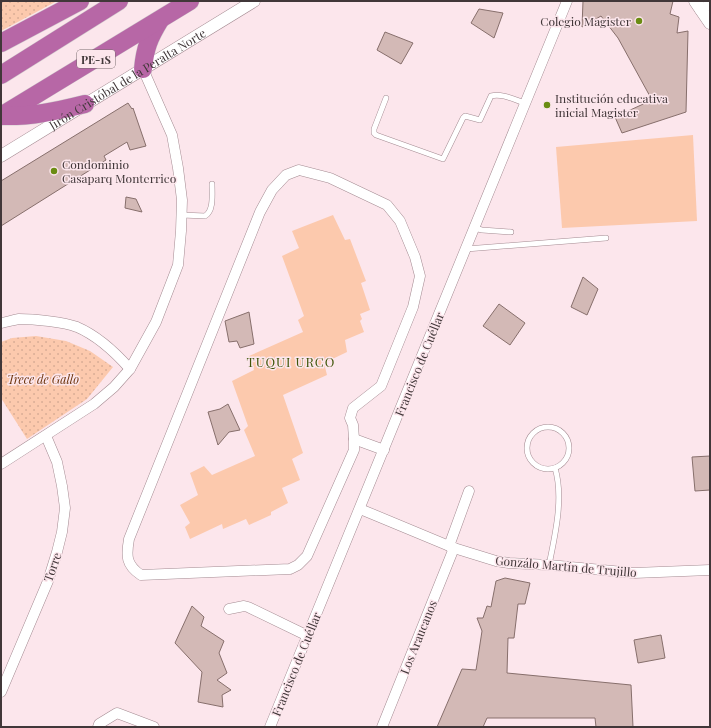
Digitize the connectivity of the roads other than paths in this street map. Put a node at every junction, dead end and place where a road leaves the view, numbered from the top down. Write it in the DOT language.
graph roads {
  1 [pos="80,1"];
  2 [pos="119,1"];
  3 [pos="190,1"];
  4 [pos="254,1"];
  5 [pos="567,1"];
  6 [pos="702,5"];
  7 [pos="160,20"];
  8 [pos="710,24"];
  9 [pos="1,44"];
  10 [pos="143,70"];
  11 [pos="1,75"];
  12 [pos="386,98"];
  13 [pos="525,103"];
  14 [pos="85,104"];
  15 [pos="1,116"];
  16 [pos="1,156"];
  17 [pos="212,184"];
  18 [pos="182,215"];
  19 [pos="474,228"];
  20 [pos="511,232"];
  21 [pos="606,238"];
  22 [pos="466,249"];
  23 [pos="1,323"];
  24 [pos="130,369"];
  25 [pos="46,436"];
  26 [pos="354,439"];
  27 [pos="384,450"];
  28 [pos="1,464"];
  29 [pos="555,468"];
  30 [pos="469,491"];
  31 [pos="360,509"];
  32 [pos="451,547"];
  33 [pos="549,565"];
  34 [pos="710,570"];
  35 [pos="229,609"];
  36 [pos="308,636"];
  37 [pos="1,692"];
  38 [pos="274,726"];
  39 [pos="98,727"];
  40 [pos="154,727"];
  41 [pos="382,727"];
  1 -- 9 [label="highway"];
  2 -- 11 [label="highway"];
  3 -- 7 [label="highway, PE-1S"];
  4 -- 10 [label="street, Jirón Cristóbal de la Peralta Norte"];
  5 -- 13 [label="street, Francisco de Cuéllar"];
  6 -- 8 [label="street"];
  7 -- 10 [label="highway"];
  7 -- 15 [label="highway, PE-1S"];
  10 -- 14 [label="street, Jirón Cristóbal de la Peralta Norte"];
  10 -- 18 [label="street"];
  12 -- 13 [label="lane"];
  13 -- 19 [label="street, Francisco de Cuéllar"];
  14 -- 15 [label="highway"];
  14 -- 16 [label="street, Jirón Cristóbal de la Peralta Norte"];
  17 -- 18 [label="lane"];
  18 -- 24 [label="street"];
  19 -- 20 [label="lane"];
  19 -- 22 [label="street, Francisco de Cuéllar"];
  21 -- 22 [label="lane"];
  22 -- 27 [label="street, Francisco de Cuéllar"];
  23 -- 24 [label="street"];
  24 -- 25 [label="street"];
  25 -- 28 [label="street"];
  25 -- 37 [label="street, Torre"];
  26 -- 26 [label="street"];
  26 -- 27 [label="street"];
  27 -- 31 [label="street, Francisco de Cuéllar"];
  29 -- 29 [label="lane"];
  29 -- 33 [label="lane"];
  30 -- 32 [label="street, Los Araucanos"];
  31 -- 32 [label="street, Gonzálo Martín de Trujillo"];
  31 -- 36 [label="street, Francisco de Cuéllar"];
  32 -- 33 [label="street, Gonzálo Martín de Trujillo"];
  32 -- 41 [label="street, Los Araucanos"];
  33 -- 34 [label="street, Gonzálo Martín de Trujillo"];
  35 -- 36 [label="street"];
  36 -- 38 [label="street, Francisco de Cuéllar"];
  39 -- 40 [label="street"];
}
